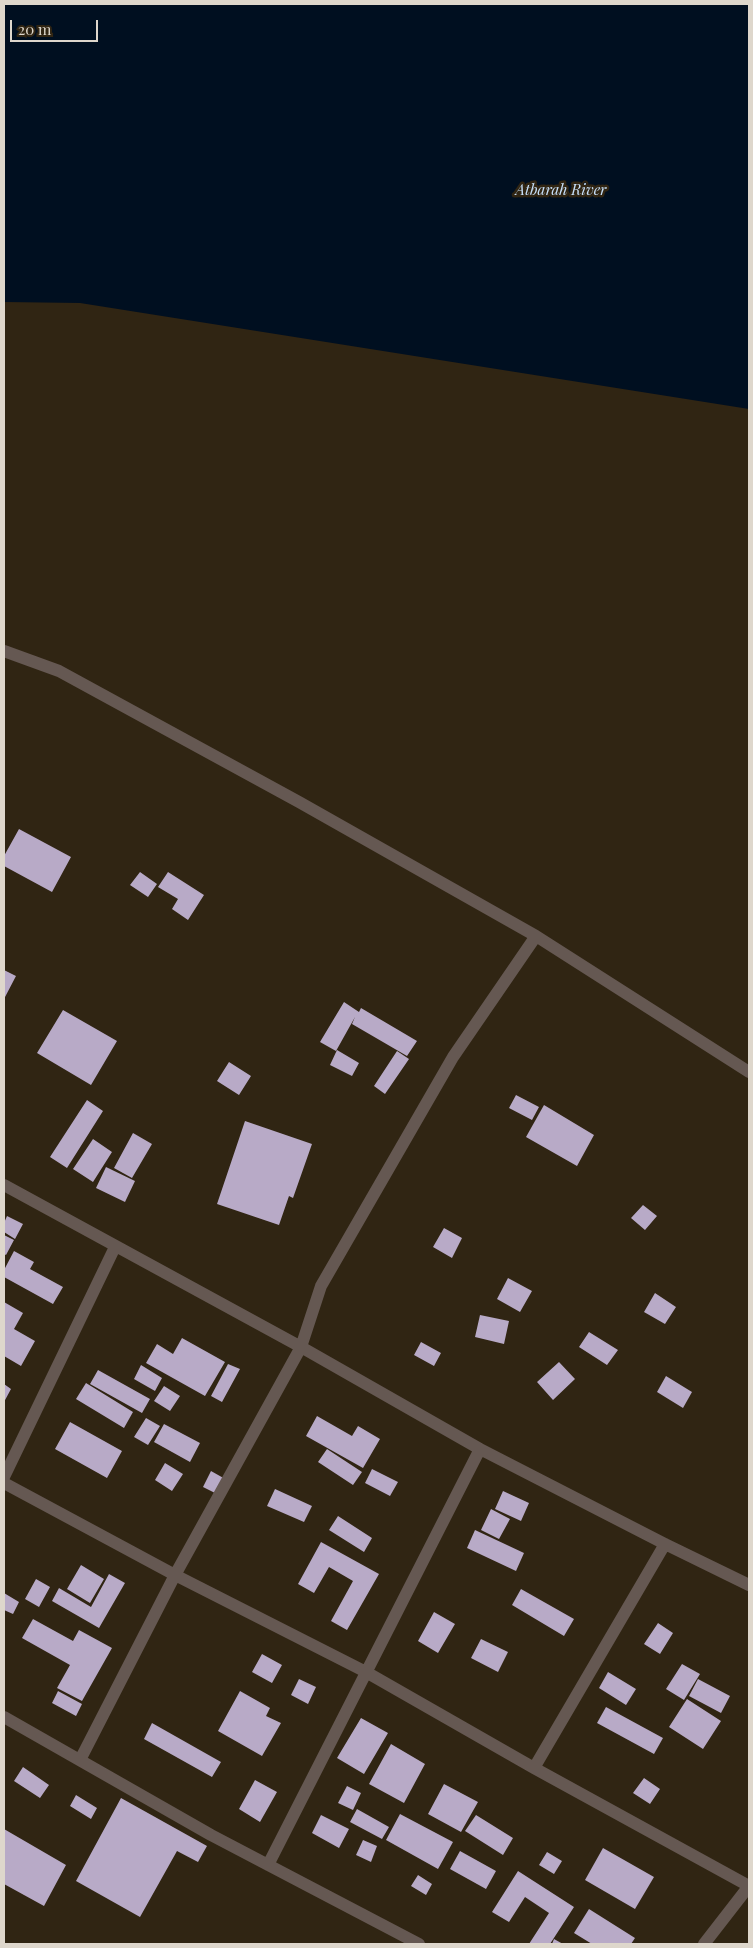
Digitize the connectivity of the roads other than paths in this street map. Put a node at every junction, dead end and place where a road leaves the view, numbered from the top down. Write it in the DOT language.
graph roads {
  1 [pos="4,651"];
  2 [pos="536,936"];
  3 [pos="749,1072"];
  4 [pos="4,1185"];
  5 [pos="115,1246"];
  6 [pos="302,1347"];
  7 [pos="480,1449"];
  8 [pos="4,1477"];
  9 [pos="4,1482"];
  10 [pos="665,1544"];
  11 [pos="175,1575"];
  12 [pos="749,1585"];
  13 [pos="366,1672"];
  14 [pos="4,1717"];
  15 [pos="80,1760"];
  16 [pos="534,1768"];
  17 [pos="268,1864"];
  18 [pos="749,1886"];
  19 [pos="419,1944"];
  20 [pos="704,1944"];
  1 -- 2 [label="street"];
  2 -- 3 [label="street"];
  2 -- 6 [label="street"];
  4 -- 5 [label="street"];
  5 -- 6 [label="street"];
  5 -- 8 [label="street"];
  6 -- 7 [label="street"];
  6 -- 11 [label="street"];
  7 -- 10 [label="street"];
  7 -- 13 [label="street"];
  9 -- 11 [label="street"];
  10 -- 12 [label="street"];
  10 -- 16 [label="street"];
  11 -- 13 [label="street"];
  11 -- 15 [label="street"];
  13 -- 16 [label="street"];
  13 -- 17 [label="street"];
  14 -- 15 [label="street"];
  15 -- 17 [label="street"];
  16 -- 18 [label="street"];
  17 -- 19 [label="street"];
  18 -- 20 [label="street"];
}
